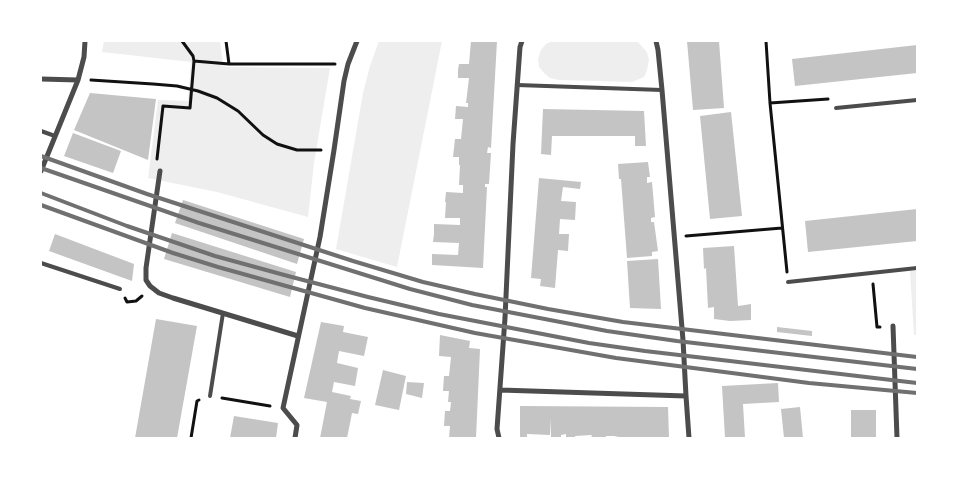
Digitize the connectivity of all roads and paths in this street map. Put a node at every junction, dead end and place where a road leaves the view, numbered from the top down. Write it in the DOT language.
graph roads {
  1 [pos="85,41"];
  2 [pos="182,41"];
  3 [pos="226,41"];
  4 [pos="357,41"];
  5 [pos="522,41"];
  6 [pos="656,41"];
  7 [pos="766,41"];
  8 [pos="194,61"];
  9 [pos="229,64"];
  10 [pos="348,64"];
  11 [pos="41,79"];
  12 [pos="78,80"];
  13 [pos="517,85"];
  14 [pos="191,89"];
  15 [pos="662,90"];
  16 [pos="917,100"];
  17 [pos="770,103"];
  18 [pos="836,108"];
  19 [pos="41,131"];
  20 [pos="55,136"];
  21 [pos="334,150"];
  22 [pos="41,171"];
  23 [pos="160,172"];
  24 [pos="782,228"];
  25 [pos="674,237"];
  26 [pos="41,263"];
  27 [pos="917,268"];
  28 [pos="872,273"];
  29 [pos="788,282"];
  30 [pos="152,288"];
  31 [pos="120,289"];
  32 [pos="223,312"];
  33 [pos="893,326"];
  34 [pos="298,336"];
  35 [pos="500,390"];
  36 [pos="210,396"];
  37 [pos="686,396"];
  38 [pos="283,408"];
  39 [pos="191,438"];
  40 [pos="295,438"];
  41 [pos="499,438"];
  42 [pos="689,438"];
  43 [pos="897,438"];
  1 -- 12 [label="street"];
  2 -- 8 [label="path"];
  3 -- 9 [label="path"];
  4 -- 10 [label="street"];
  5 -- 13 [label="street"];
  6 -- 15 [label="street"];
  7 -- 17 [label="path"];
  8 -- 9 [label="path"];
  8 -- 14 [label="path"];
  9 -- 10 [label="path"];
  10 -- 21 [label="street"];
  11 -- 12 [label="street"];
  12 -- 14 [label="path"];
  12 -- 20 [label="street"];
  13 -- 15 [label="lane"];
  13 -- 35 [label="street"];
  14 -- 21 [label="path"];
  14 -- 23 [label="path"];
  15 -- 25 [label="street"];
  16 -- 18 [label="lane"];
  17 -- 18 [label="path"];
  17 -- 24 [label="path"];
  19 -- 20 [label="lane"];
  20 -- 22 [label="street"];
  21 -- 34 [label="street"];
  23 -- 30 [label="street"];
  24 -- 25 [label="path"];
  24 -- 29 [label="path"];
  25 -- 37 [label="street"];
  26 -- 31 [label="lane"];
  27 -- 28 [label="lane"];
  28 -- 29 [label="lane"];
  28 -- 33 [label="path"];
  30 -- 31 [label="path"];
  30 -- 32 [label="street"];
  32 -- 34 [label="street"];
  32 -- 36 [label="lane"];
  33 -- 43 [label="street"];
  34 -- 38 [label="street"];
  35 -- 37 [label="street"];
  35 -- 41 [label="street"];
  36 -- 38 [label="path"];
  36 -- 39 [label="path"];
  37 -- 42 [label="street"];
  38 -- 40 [label="street"];
}
